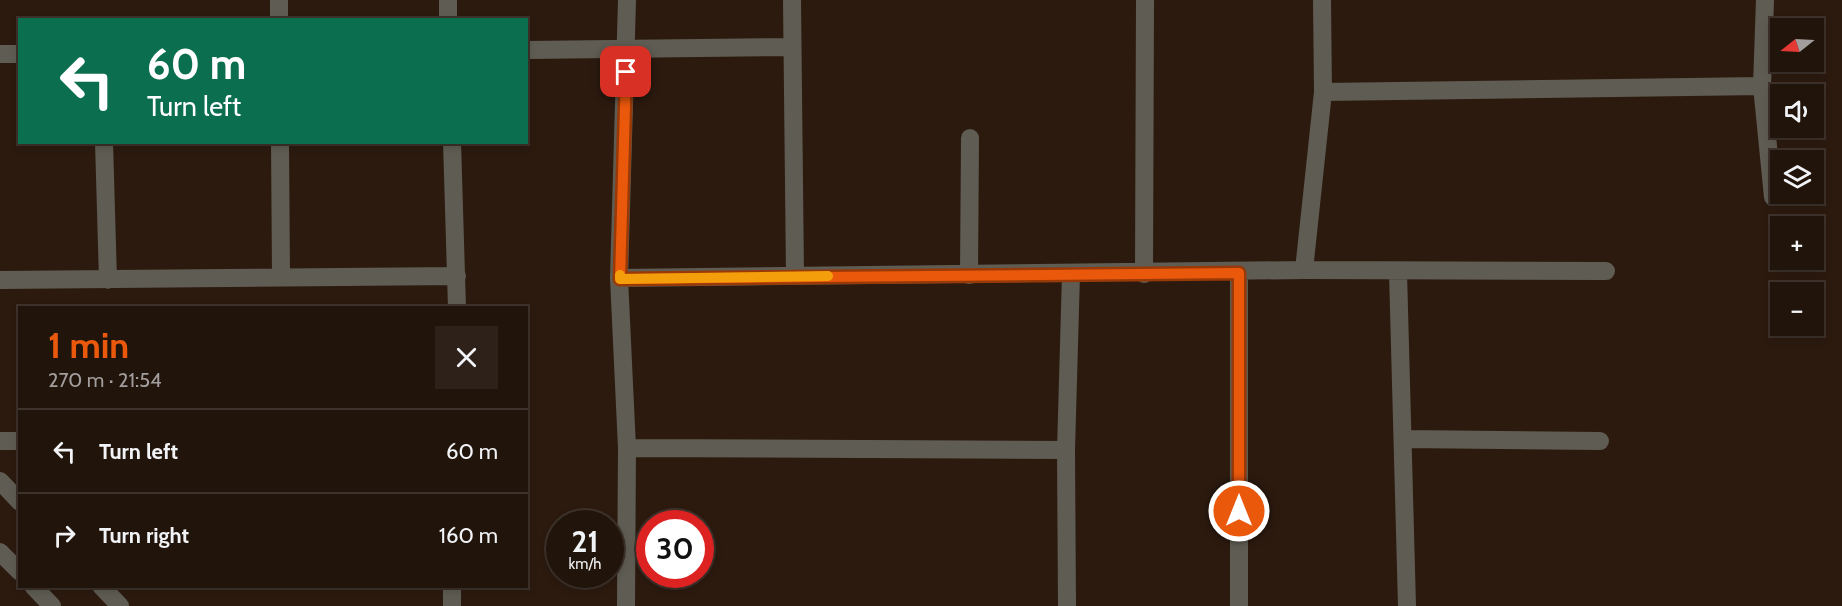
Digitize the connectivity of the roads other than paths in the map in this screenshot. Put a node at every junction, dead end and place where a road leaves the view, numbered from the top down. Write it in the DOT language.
graph roads {
  1 [pos="279,0"];
  2 [pos="448,0"];
  3 [pos="627,0"];
  4 [pos="792,0"];
  5 [pos="1145,0"];
  6 [pos="1322,0"];
  7 [pos="1766,0"];
  8 [pos="279,18"];
  9 [pos="448,18"];
  10 [pos="792,47"];
  11 [pos="627,49"];
  12 [pos="528,50"];
  13 [pos="0,54"];
  14 [pos="18,54"];
  15 [pos="1762,86"];
  16 [pos="1323,92"];
  17 [pos="970,138"];
  18 [pos="104,144"];
  19 [pos="280,144"];
  20 [pos="452,144"];
  21 [pos="1770,167"];
  22 [pos="1304,270"];
  23 [pos="1606,271"];
  24 [pos="1398,272"];
  25 [pos="1239,273"];
  26 [pos="1071,274"];
  27 [pos="1144,274"];
  28 [pos="969,275"];
  29 [pos="457,276"];
  30 [pos="795,276"];
  31 [pos="281,277"];
  32 [pos="620,279"];
  33 [pos="0,280"];
  34 [pos="108,280"];
  35 [pos="457,306"];
  36 [pos="1404,439"];
  37 [pos="0,441"];
  38 [pos="18,441"];
  39 [pos="1600,441"];
  40 [pos="627,448"];
  41 [pos="1066,450"];
  42 [pos="0,481"];
  43 [pos="18,500"];
  44 [pos="0,552"];
  45 [pos="18,570"];
  46 [pos="35,588"];
  47 [pos="103,588"];
  48 [pos="452,588"];
  49 [pos="52,606"];
  50 [pos="120,606"];
  51 [pos="452,606"];
  52 [pos="626,606"];
  53 [pos="1067,606"];
  54 [pos="1239,606"];
  55 [pos="1407,606"];
  1 -- 8 [label="street"];
  2 -- 9 [label="street"];
  3 -- 11 [label="street"];
  4 -- 10 [label="street"];
  5 -- 27 [label="street"];
  6 -- 16 [label="street"];
  7 -- 15 [label="street"];
  10 -- 11 [label="street"];
  10 -- 30 [label="street"];
  11 -- 12 [label="street"];
  11 -- 32 [label="street"];
  13 -- 14 [label="street"];
  15 -- 16 [label="street"];
  15 -- 21 [label="street"];
  16 -- 22 [label="street"];
  17 -- 28 [label="street"];
  18 -- 34 [label="street"];
  19 -- 31 [label="street"];
  20 -- 29 [label="street"];
  22 -- 24 [label="street"];
  22 -- 25 [label="street"];
  23 -- 24 [label="street"];
  24 -- 36 [label="street"];
  25 -- 27 [label="street"];
  25 -- 54 [label="street"];
  26 -- 27 [label="street"];
  26 -- 28 [label="street"];
  26 -- 41 [label="street"];
  28 -- 30 [label="street"];
  29 -- 31 [label="street"];
  29 -- 35 [label="street"];
  30 -- 32 [label="street"];
  31 -- 34 [label="street"];
  32 -- 40 [label="street"];
  33 -- 34 [label="street"];
  36 -- 39 [label="street"];
  36 -- 55 [label="street"];
  37 -- 38 [label="street"];
  40 -- 41 [label="street"];
  40 -- 52 [label="street"];
  41 -- 53 [label="street"];
  42 -- 43 [label="street"];
  44 -- 45 [label="street"];
  46 -- 49 [label="street"];
  47 -- 50 [label="street"];
  48 -- 51 [label="street"];
}
